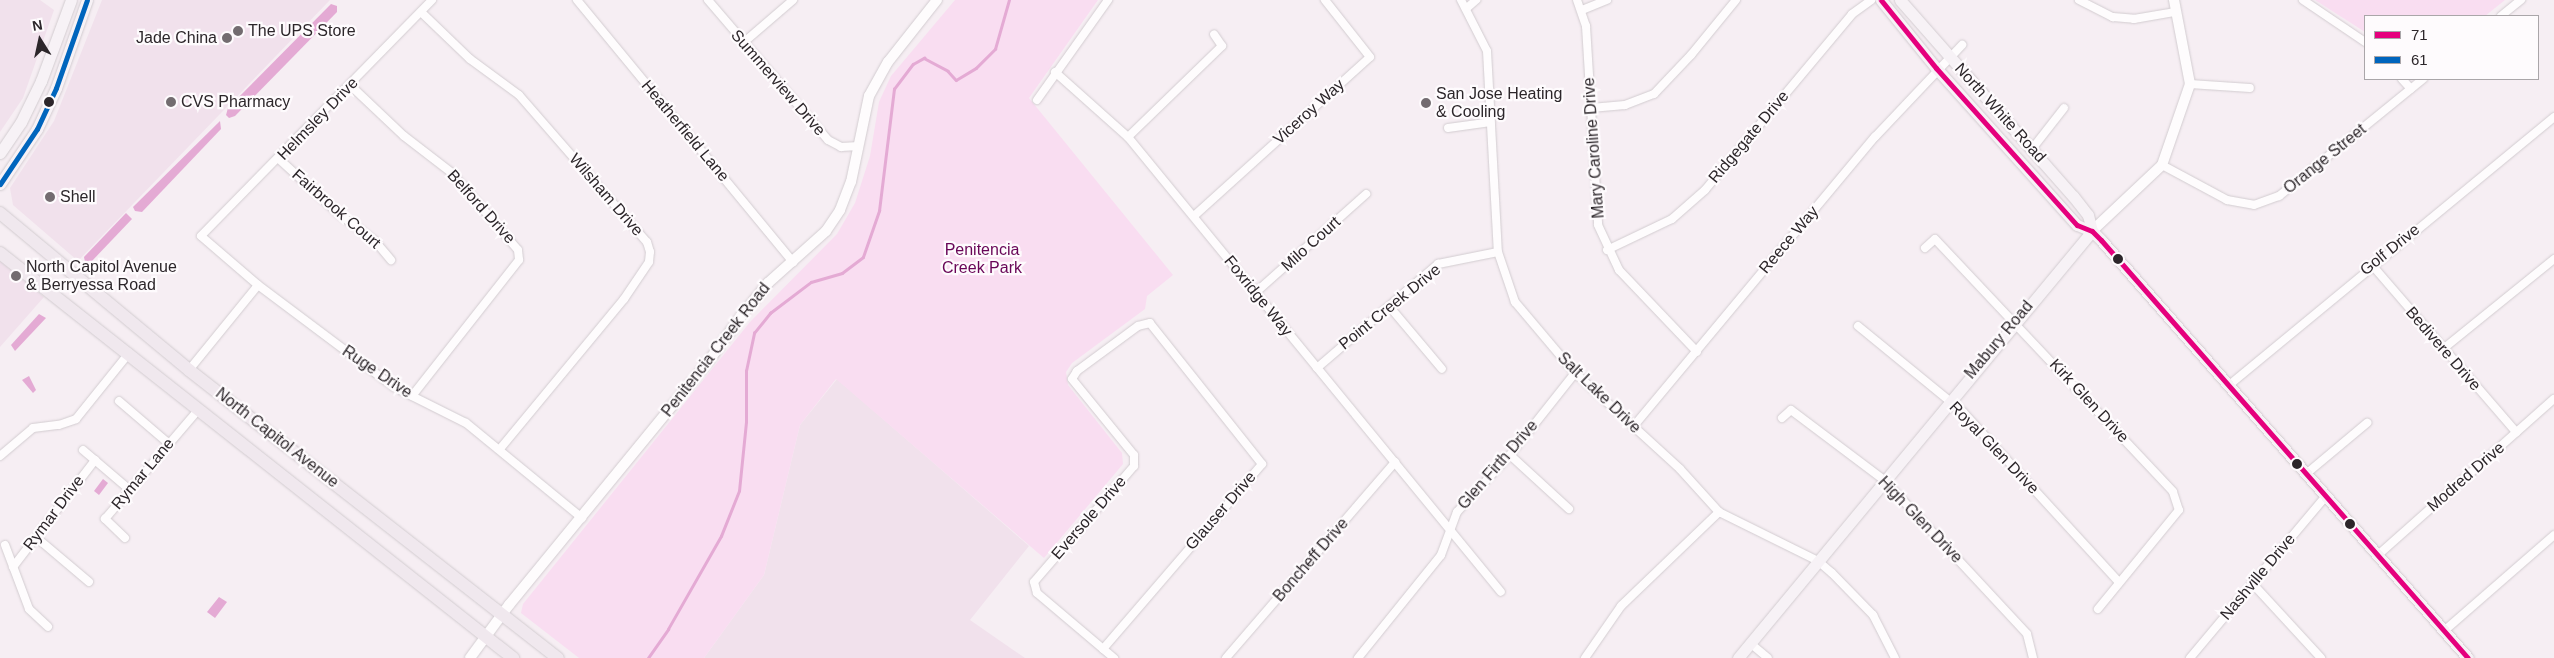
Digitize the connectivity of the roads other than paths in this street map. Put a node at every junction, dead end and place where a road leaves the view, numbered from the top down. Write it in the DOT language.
graph roads {
  1 [pos="71,0"];
  2 [pos="87,0"];
  3 [pos="432,0"];
  4 [pos="576,0"];
  5 [pos="708,0"];
  6 [pos="793,0"];
  7 [pos="937,0"];
  8 [pos="1108,0"];
  9 [pos="1325,0"];
  10 [pos="1461,0"];
  11 [pos="1476,0"];
  12 [pos="1577,0"];
  13 [pos="1608,0"];
  14 [pos="1736,0"];
  15 [pos="1871,0"];
  16 [pos="1881,0"];
  17 [pos="1900,0"];
  18 [pos="2079,0"];
  19 [pos="2174,0"];
  20 [pos="2303,0"];
  21 [pos="2522,0"];
  22 [pos="1468,7"];
  23 [pos="1582,10"];
  24 [pos="421,12"];
  25 [pos="2175,12"];
  26 [pos="2502,15"];
  27 [pos="1214,34"];
  28 [pos="2364,41"];
  29 [pos="743,43"];
  30 [pos="1962,45"];
  31 [pos="1949,56"];
  32 [pos="1936,68"];
  33 [pos="1055,72"];
  34 [pos="2403,80"];
  35 [pos="2422,80"];
  36 [pos="2190,84"];
  37 [pos="350,85"];
  38 [pos="2250,88"];
  39 [pos="2411,88"];
  40 [pos="1037,100"];
  41 [pos="1591,108"];
  42 [pos="2064,108"];
  43 [pos="2554,117"];
  44 [pos="1491,122"];
  45 [pos="1448,128"];
  46 [pos="1128,137"];
  47 [pos="859,146"];
  48 [pos="2032,149"];
  49 [pos="0,153"];
  50 [pos="279,159"];
  51 [pos="2162,165"];
  52 [pos="0,184"];
  53 [pos="1366,194"];
  54 [pos="0,213"];
  55 [pos="1194,216"];
  56 [pos="2092,230"];
  57 [pos="201,236"];
  58 [pos="1925,248"];
  59 [pos="1607,250"];
  60 [pos="1498,252"];
  61 [pos="0,253"];
  62 [pos="2554,259"];
  63 [pos="391,260"];
  64 [pos="793,262"];
  65 [pos="2372,264"];
  66 [pos="258,285"];
  67 [pos="1255,293"];
  68 [pos="1389,306"];
  69 [pos="1150,323"];
  70 [pos="2013,323"];
  71 [pos="1858,326"];
  72 [pos="2443,349"];
  73 [pos="1697,352"];
  74 [pos="129,353"];
  75 [pos="1318,368"];
  76 [pos="1442,369"];
  77 [pos="189,370"];
  78 [pos="1575,373"];
  79 [pos="2228,386"];
  80 [pos="412,396"];
  81 [pos="2554,399"];
  82 [pos="1949,400"];
  83 [pos="118,401"];
  84 [pos="199,409"];
  85 [pos="1782,418"];
  86 [pos="2367,423"];
  87 [pos="1633,426"];
  88 [pos="2516,432"];
  89 [pos="168,443"];
  90 [pos="500,449"];
  91 [pos="83,450"];
  92 [pos="1510,455"];
  93 [pos="0,456"];
  94 [pos="95,460"];
  95 [pos="1395,462"];
  96 [pos="2306,474"];
  97 [pos="1884,480"];
  98 [pos="130,490"];
  99 [pos="2326,496"];
  100 [pos="1569,510"];
  101 [pos="1719,512"];
  102 [pos="582,518"];
  103 [pos="1449,532"];
  104 [pos="2554,536"];
  105 [pos="37,538"];
  106 [pos="125,538"];
  107 [pos="5,545"];
  108 [pos="2378,555"];
  109 [pos="1818,561"];
  110 [pos="14,567"];
  111 [pos="89,582"];
  112 [pos="2119,582"];
  113 [pos="2252,584"];
  114 [pos="1501,592"];
  115 [pos="2098,609"];
  116 [pos="502,614"];
  117 [pos="48,627"];
  118 [pos="2444,631"];
  119 [pos="486,637"];
  120 [pos="1750,642"];
  121 [pos="1103,649"];
  122 [pos="470,658"];
  123 [pos="512,658"];
  124 [pos="558,658"];
  125 [pos="1114,658"];
  126 [pos="1226,658"];
  127 [pos="1358,658"];
  128 [pos="1585,658"];
  129 [pos="1738,658"];
  130 [pos="1768,658"];
  131 [pos="1896,658"];
  132 [pos="2033,658"];
  133 [pos="2190,658"];
  134 [pos="2321,658"];
  135 [pos="2468,658"];
  1 -- 49 [label="main road"];
  2 -- 52 [label="main road"];
  3 -- 24 [label="street, Helmsley Drive"];
  4 -- 64 [label="street, Heatherfield Lane"];
  5 -- 29 [label="street, Summerview Drive"];
  6 -- 29 [label="street"];
  7 -- 47 [label="street, Penitencia Creek Road"];
  8 -- 33 [label="street"];
  9 -- 55 [label="street, Viceroy Way"];
  10 -- 22 [label="street, Salt Lake Drive"];
  11 -- 22 [label="street"];
  12 -- 23 [label="street, Mary Caroline Drive"];
  13 -- 23 [label="street"];
  14 -- 41 [label="street"];
  15 -- 59 [label="street, Ridgegate Drive"];
  16 -- 32 [label="main road, North White Road"];
  17 -- 31 [label="main road, North White Road"];
  18 -- 25 [label="street"];
  19 -- 25 [label="street"];
  20 -- 28 [label="street"];
  21 -- 26 [label="street"];
  22 -- 44 [label="street, Salt Lake Drive"];
  23 -- 41 [label="street, Mary Caroline Drive"];
  24 -- 37 [label="street, Helmsley Drive"];
  24 -- 90 [label="street, Wilsham Drive"];
  25 -- 36 [label="street"];
  27 -- 46 [label="street"];
  29 -- 47 [label="street, Summerview Drive"];
  30 -- 31 [label="street, Reece Way"];
  31 -- 32 [label="street, Reece Way"];
  31 -- 48 [label="main road, North White Road"];
  32 -- 56 [label="main road, North White Road"];
  32 -- 73 [label="street, Reece Way"];
  33 -- 40 [label="street"];
  33 -- 46 [label="street, Foxridge Way"];
  34 -- 39 [label="street"];
  35 -- 39 [label="street, Orange Street"];
  36 -- 38 [label="street"];
  36 -- 51 [label="street, Mabury Road"];
  37 -- 50 [label="street, Helmsley Drive"];
  37 -- 80 [label="street, Belford Drive"];
  39 -- 51 [label="street, Orange Street"];
  41 -- 59 [label="street, Mary Caroline Drive"];
  42 -- 48 [label="street"];
  43 -- 65 [label="street, Golf Drive"];
  44 -- 45 [label="street"];
  44 -- 60 [label="street, Salt Lake Drive"];
  46 -- 55 [label="street, Foxridge Way"];
  47 -- 64 [label="street, Penitencia Creek Road"];
  48 -- 56 [label="main road, North White Road"];
  50 -- 57 [label="street, Helmsley Drive"];
  50 -- 63 [label="street, Fairbrook Court"];
  51 -- 56 [label="street, Mabury Road"];
  53 -- 67 [label="street, Milo Court"];
  54 -- 77 [label="main road, North Capitol Avenue"];
  55 -- 67 [label="street, Foxridge Way"];
  56 -- 70 [label="main road, Mabury Road"];
  56 -- 79 [label="main road, North White Road"];
  57 -- 66 [label="street, Ruge Drive"];
  58 -- 70 [label="street, Kirk Glen Drive"];
  59 -- 73 [label="street, Mary Caroline Drive"];
  60 -- 68 [label="street, Point Creek Drive"];
  60 -- 78 [label="street, Salt Lake Drive"];
  61 -- 74 [label="main road, North Capitol Avenue"];
  62 -- 72 [label="street"];
  64 -- 102 [label="street, Penitencia Creek Road"];
  65 -- 72 [label="street, Bedivere Drive"];
  65 -- 79 [label="street, Golf Drive"];
  66 -- 77 [label="street"];
  66 -- 80 [label="street, Ruge Drive"];
  67 -- 75 [label="street, Foxridge Way"];
  68 -- 75 [label="street, Point Creek Drive"];
  68 -- 76 [label="street"];
  69 -- 121 [label="street, Glauser Drive"];
  69 -- 121 [label="street, Eversole Drive"];
  70 -- 82 [label="main road, Mabury Road"];
  70 -- 112 [label="street, Kirk Glen Drive"];
  71 -- 82 [label="street, Royal Glen Drive"];
  72 -- 88 [label="street, Bedivere Drive"];
  73 -- 87 [label="street, Reece Way"];
  74 -- 84 [label="main road, North Capitol Avenue"];
  74 -- 93 [label="street"];
  75 -- 95 [label="street, Foxridge Way"];
  77 -- 116 [label="main road, North Capitol Avenue"];
  78 -- 87 [label="street, Salt Lake Drive"];
  78 -- 92 [label="street, Glen Firth Drive"];
  79 -- 96 [label="main road, North White Road"];
  80 -- 90 [label="street, Ruge Drive"];
  81 -- 88 [label="street, Modred Drive"];
  82 -- 97 [label="main road, Mabury Road"];
  82 -- 112 [label="street, Royal Glen Drive"];
  83 -- 89 [label="street"];
  84 -- 89 [label="street, Rymar Lane"];
  84 -- 119 [label="main road, North Capitol Avenue"];
  85 -- 97 [label="street, High Glen Drive"];
  86 -- 96 [label="street"];
  87 -- 101 [label="street, Salt Lake Drive"];
  88 -- 108 [label="street, Modred Drive"];
  89 -- 98 [label="street, Rymar Lane"];
  90 -- 102 [label="street, Ruge Drive"];
  91 -- 94 [label="street"];
  92 -- 100 [label="street"];
  92 -- 103 [label="street, Glen Firth Drive"];
  94 -- 98 [label="street"];
  94 -- 105 [label="street, Rymar Drive"];
  95 -- 103 [label="street, Foxridge Way"];
  95 -- 126 [label="street, Boncheff Drive"];
  96 -- 99 [label="main road, North White Road"];
  97 -- 109 [label="main road, Mabury Road"];
  97 -- 132 [label="street, High Glen Drive"];
  98 -- 106 [label="street, Rymar Lane"];
  99 -- 108 [label="main road, North White Road"];
  99 -- 113 [label="street, Nashville Drive"];
  101 -- 109 [label="street, Salt Lake Drive"];
  101 -- 128 [label="street"];
  102 -- 116 [label="street, Penitencia Creek Road"];
  103 -- 114 [label="street, Foxridge Way"];
  103 -- 127 [label="street, Glen Firth Drive"];
  104 -- 118 [label="street"];
  105 -- 110 [label="street, Rymar Drive"];
  105 -- 111 [label="street"];
  107 -- 110 [label="street"];
  108 -- 118 [label="main road, North White Road"];
  109 -- 120 [label="main road, Mabury Road"];
  109 -- 131 [label="street, Salt Lake Drive"];
  110 -- 117 [label="street"];
  112 -- 115 [label="street"];
  113 -- 133 [label="street, Nashville Drive"];
  113 -- 134 [label="street"];
  116 -- 119 [label="street, Penitencia Creek Road"];
  116 -- 124 [label="main road, North Capitol Avenue"];
  118 -- 135 [label="main road, North White Road"];
  119 -- 122 [label="street, Penitencia Creek Road"];
  119 -- 123 [label="main road, North Capitol Avenue"];
  120 -- 129 [label="main road, Mabury Road"];
  120 -- 130 [label="street"];
  121 -- 125 [label="street"];
}
